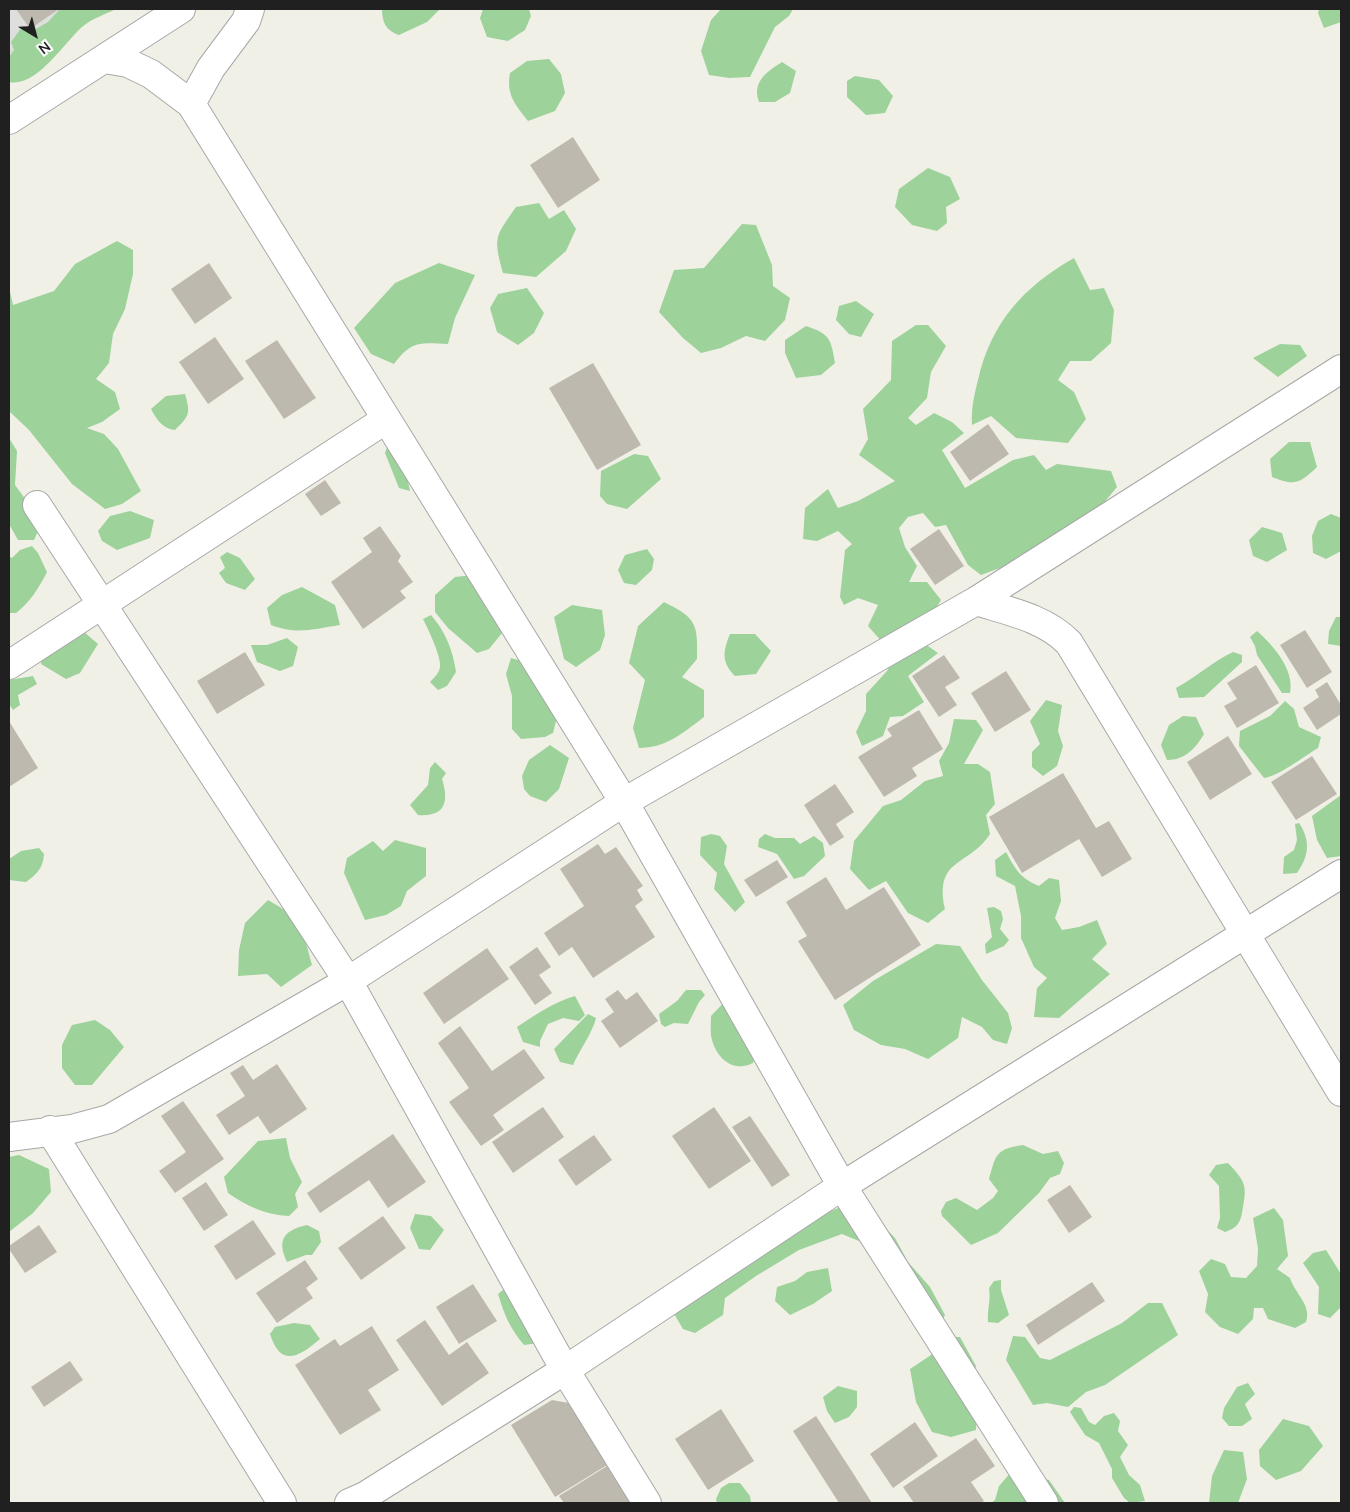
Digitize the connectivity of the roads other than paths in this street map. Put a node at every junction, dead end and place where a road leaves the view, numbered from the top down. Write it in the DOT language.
graph roads {
  1 [pos="181,9"];
  2 [pos="250,9"];
  3 [pos="104,59"];
  4 [pos="192,104"];
  5 [pos="9,120"];
  6 [pos="1341,369"];
  7 [pos="385,420"];
  8 [pos="37,505"];
  9 [pos="976,600"];
  10 [pos="103,605"];
  11 [pos="9,666"];
  12 [pos="624,802"];
  13 [pos="1341,874"];
  14 [pos="1245,934"];
  15 [pos="348,981"];
  16 [pos="1341,1092"];
  17 [pos="50,1130"];
  18 [pos="10,1133"];
  19 [pos="842,1186"];
  20 [pos="565,1370"];
  21 [pos="282,1503"];
  22 [pos="349,1503"];
  23 [pos="647,1503"];
  24 [pos="1044,1503"];
  1 -- 3 [label="street"];
  2 -- 4 [label="street"];
  3 -- 4 [label="street"];
  3 -- 5 [label="street"];
  4 -- 7 [label="street"];
  6 -- 9 [label="street"];
  7 -- 10 [label="street"];
  7 -- 12 [label="street"];
  8 -- 10 [label="street"];
  9 -- 12 [label="street"];
  9 -- 14 [label="street"];
  10 -- 11 [label="street"];
  10 -- 15 [label="street"];
  12 -- 15 [label="street"];
  12 -- 19 [label="street"];
  13 -- 14 [label="street"];
  14 -- 16 [label="street"];
  14 -- 19 [label="street"];
  15 -- 17 [label="street"];
  15 -- 20 [label="street"];
  17 -- 18 [label="street"];
  17 -- 21 [label="street"];
  19 -- 20 [label="street"];
  19 -- 24 [label="street"];
  20 -- 22 [label="street"];
  20 -- 23 [label="street"];
}
